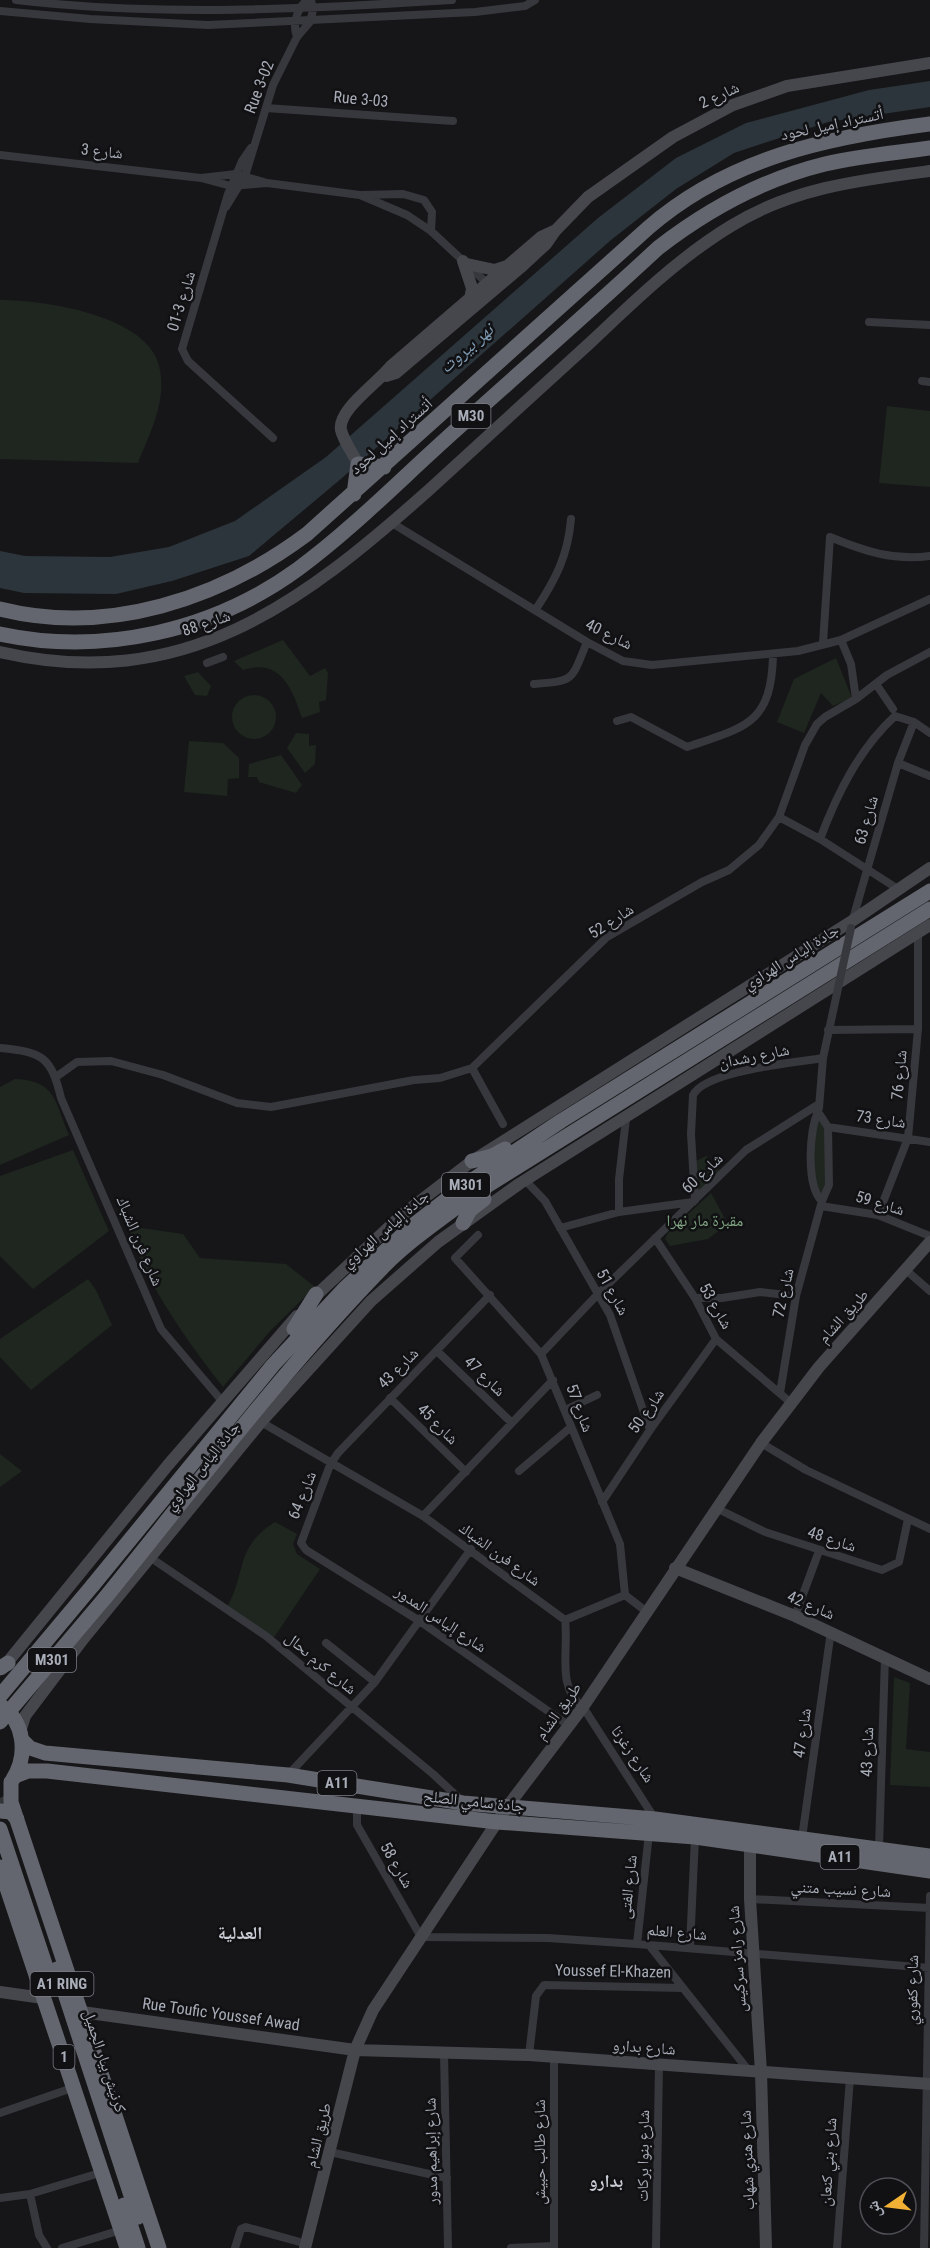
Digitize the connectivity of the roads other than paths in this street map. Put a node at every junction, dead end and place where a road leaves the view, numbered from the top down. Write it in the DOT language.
graph roads {
  1 [pos="19,0"];
  2 [pos="309,0"];
  3 [pos="452,0"];
  4 [pos="534,0"];
  5 [pos="130,9"];
  6 [pos="298,10"];
  7 [pos="313,10"];
  8 [pos="0,11"];
  9 [pos="206,12"];
  10 [pos="21,13"];
  11 [pos="128,22"];
  12 [pos="310,22"];
  13 [pos="295,23"];
  14 [pos="208,25"];
  15 [pos="297,37"];
  16 [pos="930,63"];
  17 [pos="266,108"];
  18 [pos="453,122"];
  19 [pos="930,124"];
  20 [pos="930,148"];
  21 [pos="0,155"];
  22 [pos="930,171"];
  23 [pos="241,175"];
  24 [pos="201,178"];
  25 [pos="267,183"];
  26 [pos="235,186"];
  27 [pos="360,195"];
  28 [pos="407,195"];
  29 [pos="225,207"];
  30 [pos="400,212"];
  31 [pos="431,231"];
  32 [pos="555,231"];
  33 [pos="514,262"];
  34 [pos="465,263"];
  35 [pos="491,287"];
  36 [pos="470,300"];
  37 [pos="869,322"];
  38 [pos="930,325"];
  39 [pos="386,376"];
  40 [pos="273,438"];
  41 [pos="358,464"];
  42 [pos="384,467"];
  43 [pos="354,494"];
  44 [pos="571,519"];
  45 [pos="392,523"];
  46 [pos="930,556"];
  47 [pos="930,599"];
  48 [pos="0,609"];
  49 [pos="536,609"];
  50 [pos="0,634"];
  51 [pos="841,640"];
  52 [pos="587,642"];
  53 [pos="823,643"];
  54 [pos="0,652"];
  55 [pos="930,652"];
  56 [pos="773,656"];
  57 [pos="223,657"];
  58 [pos="207,663"];
  59 [pos="534,684"];
  60 [pos="876,684"];
  61 [pos="856,699"];
  62 [pos="893,709"];
  63 [pos="617,721"];
  64 [pos="914,722"];
  65 [pos="930,733"];
  66 [pos="898,763"];
  67 [pos="930,776"];
  68 [pos="779,817"];
  69 [pos="820,839"];
  70 [pos="930,868"];
  71 [pos="868,869"];
  72 [pos="898,889"];
  73 [pos="930,891"];
  74 [pos="930,909"];
  75 [pos="851,924"];
  76 [pos="930,925"];
  77 [pos="918,933"];
  78 [pos="918,1029"];
  79 [pos="828,1030"];
  80 [pos="0,1048"];
  81 [pos="824,1058"];
  82 [pos="472,1068"];
  83 [pos="56,1077"];
  84 [pos="819,1108"];
  85 [pos="626,1119"];
  86 [pos="561,1121"];
  87 [pos="502,1124"];
  88 [pos="828,1127"];
  89 [pos="908,1138"];
  90 [pos="930,1142"];
  91 [pos="551,1145"];
  92 [pos="472,1161"];
  93 [pos="530,1181"];
  94 [pos="694,1201"];
  95 [pos="821,1203"];
  96 [pos="620,1212"];
  97 [pos="878,1215"];
  98 [pos="463,1223"];
  99 [pos="560,1228"];
  100 [pos="478,1235"];
  101 [pos="930,1236"];
  102 [pos="655,1238"];
  103 [pos="930,1242"];
  104 [pos="907,1271"];
  105 [pos="930,1291"];
  106 [pos="316,1294"];
  107 [pos="598,1294"];
  108 [pos="490,1295"];
  109 [pos="796,1296"];
  110 [pos="695,1298"];
  111 [pos="349,1324"];
  112 [pos="716,1339"];
  113 [pos="437,1351"];
  114 [pos="541,1354"];
  115 [pos="273,1365"];
  116 [pos="284,1376"];
  117 [pos="553,1380"];
  118 [pos="780,1393"];
  119 [pos="597,1395"];
  120 [pos="390,1398"];
  121 [pos="222,1401"];
  122 [pos="790,1402"];
  123 [pos="565,1410"];
  124 [pos="261,1422"];
  125 [pos="512,1423"];
  126 [pos="571,1427"];
  127 [pos="650,1430"];
  128 [pos="761,1443"];
  129 [pos="330,1465"];
  130 [pos="519,1471"];
  131 [pos="466,1472"];
  132 [pos="602,1502"];
  133 [pos="716,1508"];
  134 [pos="423,1516"];
  135 [pos="908,1519"];
  136 [pos="930,1529"];
  137 [pos="301,1538"];
  138 [pos="471,1549"];
  139 [pos="819,1551"];
  140 [pos="152,1558"];
  141 [pos="675,1568"];
  142 [pos="625,1595"];
  143 [pos="646,1612"];
  144 [pos="795,1616"];
  145 [pos="418,1620"];
  146 [pos="565,1620"];
  147 [pos="831,1631"];
  148 [pos="327,1643"];
  149 [pos="885,1657"];
  150 [pos="3,1668"];
  151 [pos="930,1679"];
  152 [pos="375,1682"];
  153 [pos="0,1695"];
  154 [pos="0,1705"];
  155 [pos="583,1707"];
  156 [pos="351,1709"];
  157 [pos="28,1712"];
  158 [pos="0,1722"];
  159 [pos="568,1725"];
  160 [pos="21,1736"];
  161 [pos="47,1771"];
  162 [pos="288,1775"];
  163 [pos="9,1783"];
  164 [pos="463,1803"];
  165 [pos="357,1805"];
  166 [pos="507,1807"];
  167 [pos="6,1818"];
  168 [pos="497,1822"];
  169 [pos="652,1826"];
  170 [pos="694,1837"];
  171 [pos="802,1838"];
  172 [pos="750,1844"];
  173 [pos="879,1848"];
  174 [pos="930,1856"];
  175 [pos="0,1867"];
  176 [pos="930,1870"];
  177 [pos="930,1896"];
  178 [pos="750,1899"];
  179 [pos="929,1908"];
  180 [pos="421,1937"];
  181 [pos="637,1944"];
  182 [pos="649,1945"];
  183 [pos="690,1947"];
  184 [pos="754,1955"];
  185 [pos="929,1968"];
  186 [pos="683,1988"];
  187 [pos="0,1992"];
  188 [pos="43,1998"];
  189 [pos="82,2012"];
  190 [pos="355,2050"];
  191 [pos="444,2053"];
  192 [pos="529,2055"];
  193 [pos="554,2056"];
  194 [pos="659,2064"];
  195 [pos="102,2071"];
  196 [pos="755,2071"];
  197 [pos="849,2078"];
  198 [pos="928,2084"];
  199 [pos="75,2087"];
  200 [pos="0,2113"];
  201 [pos="330,2152"];
  202 [pos="112,2154"];
  203 [pos="103,2172"];
  204 [pos="447,2178"];
  205 [pos="30,2194"];
  206 [pos="0,2198"];
  207 [pos="121,2230"];
  208 [pos="155,2245"];
  209 [pos="306,2246"];
  210 [pos="554,2247"];
  211 [pos="47,2248"];
  212 [pos="62,2248"];
  213 [pos="127,2248"];
  214 [pos="138,2248"];
  215 [pos="236,2248"];
  216 [pos="448,2248"];
  217 [pos="511,2248"];
  218 [pos="656,2248"];
  219 [pos="766,2248"];
  220 [pos="837,2248"];
  221 [pos="924,2248"];
  1 -- 5 [label="street"];
  1 -- 10 [label="street"];
  2 -- 6 [label="street"];
  2 -- 7 [label="street"];
  3 -- 7 [label="street"];
  4 -- 12 [label="street"];
  5 -- 9 [label="street"];
  5 -- 11 [label="street"];
  6 -- 7 [label="street"];
  6 -- 9 [label="street"];
  6 -- 13 [label="street"];
  7 -- 12 [label="street"];
  8 -- 10 [label="street"];
  9 -- 14 [label="street"];
  10 -- 11 [label="street"];
  11 -- 14 [label="street"];
  12 -- 13 [label="street"];
  12 -- 15 [label="street, Rue 3-02"];
  13 -- 14 [label="street"];
  13 -- 15 [label="street"];
  15 -- 17 [label="street, Rue 3-02"];
  16 -- 32 [label="street, شارع 2"];
  17 -- 18 [label="street, Rue 3-03"];
  17 -- 23 [label="street, Rue 3-02"];
  19 -- 42 [label="highway, أتستراد إميل لحود / M30"];
  20 -- 50 [label="highway, M30"];
  21 -- 24 [label="street, شارع 3"];
  22 -- 45 [label="street, شارع 88"];
  23 -- 24 [label="street"];
  23 -- 25 [label="street"];
  23 -- 26 [label="street, Rue 3-02"];
  24 -- 26 [label="street"];
  25 -- 26 [label="street"];
  25 -- 27 [label="street"];
  26 -- 29 [label="street, Rue 3-02"];
  27 -- 28 [label="street"];
  27 -- 30 [label="street"];
  28 -- 30 [label="street"];
  28 -- 31 [label="street"];
  29 -- 40 [label="street, شارع 3-01"];
  30 -- 31 [label="street"];
  31 -- 34 [label="street"];
  32 -- 33 [label="street, شارع 2"];
  32 -- 35 [label="street, شارع 2"];
  33 -- 34 [label="street"];
  33 -- 35 [label="street, شارع 2"];
  34 -- 35 [label="street"];
  34 -- 36 [label="street"];
  35 -- 36 [label="street, شارع 2"];
  35 -- 39 [label="street, شارع 2"];
  36 -- 39 [label="street, شارع 2"];
  37 -- 38 [label="street"];
  39 -- 41 [label="street, شارع 2"];
  41 -- 42 [label="highway"];
  41 -- 43 [label="highway"];
  42 -- 43 [label="highway, أتستراد إميل لحود / M30"];
  43 -- 48 [label="highway, أتستراد إميل لحود / M30"];
  44 -- 49 [label="street"];
  45 -- 49 [label="street, شارع 40"];
  45 -- 54 [label="street, شارع 88"];
  46 -- 53 [label="street"];
  47 -- 51 [label="street, شارع 40"];
  49 -- 52 [label="street, شارع 40"];
  51 -- 53 [label="street, شارع 40"];
  51 -- 61 [label="street"];
  52 -- 56 [label="street, شارع 40"];
  52 -- 59 [label="street"];
  53 -- 56 [label="street, شارع 40"];
  55 -- 60 [label="street, شارع 52"];
  56 -- 63 [label="street"];
  57 -- 58 [label="street"];
  60 -- 61 [label="street, شارع 52"];
  60 -- 62 [label="street"];
  61 -- 68 [label="street, شارع 52"];
  64 -- 65 [label="street"];
  64 -- 66 [label="street, شارع 63"];
  64 -- 69 [label="street"];
  66 -- 67 [label="street"];
  66 -- 71 [label="street, شارع 63"];
  68 -- 69 [label="street"];
  68 -- 82 [label="street, شارع 52"];
  69 -- 71 [label="street"];
  70 -- 72 [label="street, جادة إلياس الهراوي"];
  71 -- 72 [label="street"];
  71 -- 75 [label="street, شارع 63"];
  72 -- 75 [label="street, جادة إلياس الهراوي"];
  73 -- 86 [label="highway, جادة إلياس الهراوي / M301"];
  74 -- 91 [label="highway, جادة إلياس الهراوي / M301"];
  75 -- 79 [label="street, شارع 63, bridge"];
  75 -- 92 [label="street, جادة إلياس الهراوي"];
  76 -- 77 [label="street"];
  77 -- 78 [label="street, شارع 76"];
  77 -- 85 [label="street"];
  78 -- 79 [label="street"];
  78 -- 89 [label="street, شارع 76"];
  79 -- 81 [label="street"];
  80 -- 83 [label="street"];
  81 -- 84 [label="street"];
  81 -- 94 [label="street, شارع رشدان"];
  82 -- 83 [label="street"];
  82 -- 87 [label="street"];
  83 -- 121 [label="street, شارع فرن الشباك"];
  84 -- 88 [label="street"];
  84 -- 94 [label="street, شارع 60"];
  84 -- 95 [label="street"];
  85 -- 93 [label="street"];
  85 -- 96 [label="street"];
  86 -- 92 [label="highway"];
  86 -- 115 [label="highway, جادة إلياس الهراوي / M301"];
  88 -- 89 [label="street, شارع 73"];
  88 -- 95 [label="street, شارع 72"];
  89 -- 90 [label="street, شارع 73"];
  89 -- 97 [label="street, شارع 76"];
  91 -- 98 [label="highway"];
  91 -- 116 [label="highway, جادة إلياس الهراوي / M301"];
  92 -- 106 [label="street, جادة إلياس الهراوي"];
  93 -- 98 [label="street"];
  93 -- 99 [label="street, شارع 51"];
  94 -- 96 [label="street"];
  94 -- 102 [label="street, شارع 60"];
  95 -- 97 [label="street, شارع 59"];
  95 -- 109 [label="street, شارع 72"];
  96 -- 99 [label="street"];
  97 -- 101 [label="street, شارع 59"];
  98 -- 111 [label="street, جادة الياس الهراوي"];
  99 -- 107 [label="street, شارع 51"];
  100 -- 108 [label="street, شارع 57"];
  102 -- 107 [label="street, شارع 60"];
  102 -- 110 [label="street, شارع 53"];
  103 -- 104 [label="street, طريق الشام"];
  104 -- 105 [label="street"];
  104 -- 122 [label="street, طريق الشام"];
  106 -- 115 [label="highway"];
  106 -- 121 [label="street, جادة إلياس الهراوي"];
  107 -- 114 [label="street, شارع 60"];
  107 -- 127 [label="street, شارع 51"];
  108 -- 113 [label="street, شارع 43"];
  108 -- 114 [label="street, شارع 57"];
  109 -- 110 [label="street"];
  109 -- 118 [label="street, شارع 72"];
  110 -- 112 [label="street, شارع 53"];
  111 -- 116 [label="highway"];
  111 -- 124 [label="street, جادة الياس الهراوي"];
  112 -- 118 [label="street, شارع 53"];
  112 -- 127 [label="street, شارع 50"];
  113 -- 120 [label="street, شارع 43"];
  113 -- 125 [label="street, شارع 47"];
  114 -- 117 [label="street, شارع 57"];
  115 -- 153 [label="highway, جادة إلياس الهراوي / M301, bridge"];
  116 -- 158 [label="highway, جادة إلياس الهراوي / M301, bridge"];
  117 -- 123 [label="street, شارع 57"];
  117 -- 125 [label="street"];
  118 -- 122 [label="street, شارع 53"];
  119 -- 123 [label="street"];
  120 -- 129 [label="street, شارع 43"];
  120 -- 131 [label="street, شارع 45"];
  121 -- 150 [label="street, جادة الياس الهراوي"];
  122 -- 128 [label="street, طريق الشام"];
  123 -- 126 [label="street, شارع 57"];
  124 -- 129 [label="street, شارع فرن الشباك"];
  124 -- 140 [label="street, جادة الياس الهراوي"];
  125 -- 131 [label="street"];
  126 -- 130 [label="street"];
  126 -- 132 [label="street, شارع 57"];
  127 -- 132 [label="street, شارع 50"];
  128 -- 133 [label="street, طريق الشام"];
  128 -- 135 [label="street"];
  129 -- 134 [label="street, شارع فرن الشباك"];
  129 -- 137 [label="street, شارع 64"];
  131 -- 134 [label="street"];
  132 -- 142 [label="street, شارع 57"];
  133 -- 139 [label="street, شارع 48"];
  133 -- 141 [label="street, طريق الشام"];
  134 -- 138 [label="street, شارع فرن الشباك"];
  135 -- 136 [label="street"];
  135 -- 139 [label="street, شارع 48"];
  137 -- 145 [label="street, شارع إلياس المدور"];
  138 -- 145 [label="street"];
  138 -- 146 [label="street, شارع فرن الشباك"];
  139 -- 144 [label="street"];
  140 -- 156 [label="street, شارع كرم ىحال"];
  140 -- 157 [label="street, جادة الياس الهراوي"];
  141 -- 143 [label="street, طريق الشام"];
  141 -- 144 [label="street, شارع 42"];
  142 -- 143 [label="street"];
  142 -- 146 [label="street"];
  143 -- 155 [label="street, طريق الشام"];
  144 -- 147 [label="street, شارع 42"];
  145 -- 152 [label="street"];
  145 -- 159 [label="street, شارع إلياس المدور"];
  146 -- 155 [label="street"];
  147 -- 149 [label="street, شارع 42"];
  147 -- 171 [label="street, شارع 47"];
  148 -- 152 [label="street"];
  149 -- 151 [label="street, شارع 42"];
  149 -- 173 [label="street, شارع 43"];
  152 -- 156 [label="street"];
  153 -- 157 [label="street"];
  154 -- 160 [label="highway"];
  155 -- 159 [label="street, طريق الشام"];
  155 -- 169 [label="street, شارع زغرتا"];
  156 -- 162 [label="street"];
  156 -- 164 [label="street, شارع كرم ىحال"];
  157 -- 160 [label="street, جادة الياس الهراوي"];
  159 -- 166 [label="street, طريق الشام"];
  160 -- 162 [label="highway, جادة سامي الصلح / A11"];
  160 -- 163 [label="highway"];
  161 -- 163 [label="highway, جادة سامي الصلح / A11"];
  161 -- 165 [label="highway, جادة سامي الصلح / A11"];
  161 -- 167 [label="highway"];
  162 -- 164 [label="highway, جادة سامي الصلح / A11"];
  163 -- 167 [label="highway"];
  164 -- 166 [label="highway, جادة سامي الصلح / A11"];
  165 -- 168 [label="highway, جادة سامي الصلح / A11"];
  165 -- 180 [label="street, شارع 58"];
  166 -- 168 [label="street, طريق الشام"];
  166 -- 169 [label="highway, جادة سامي الصلح / A11"];
  167 -- 189 [label="highway"];
  167 -- 202 [label="highway, كرنيش بيار الجميل / A1 RING"];
  168 -- 169 [label="highway, جادة سامي الصلح / A11"];
  168 -- 180 [label="street, طريق الشام"];
  169 -- 170 [label="highway, جادة سامي الصلح / A11"];
  169 -- 171 [label="highway, جادة سامي الصلح / A11"];
  169 -- 181 [label="street, شارع الفتى"];
  170 -- 172 [label="highway, جادة سامي الصلح / A11"];
  170 -- 183 [label="street"];
  171 -- 173 [label="highway, جادة سامي الصلح / A11"];
  172 -- 176 [label="highway, جادة سامي الصلح / A11"];
  172 -- 178 [label="street, شارع رامز سركيس"];
  173 -- 174 [label="highway, جادة سامي الصلح / A11"];
  175 -- 188 [label="highway, 1"];
  177 -- 179 [label="street, شارع كفوري"];
  178 -- 179 [label="street, شارع نسيب متني"];
  178 -- 184 [label="street, شارع رامز سركيس"];
  179 -- 185 [label="street, شارع كفوري"];
  180 -- 181 [label="street, شارع العلم"];
  180 -- 190 [label="street, طريق الشام"];
  181 -- 182 [label="street, شارع العلم"];
  182 -- 183 [label="street, شارع العلم"];
  182 -- 186 [label="street"];
  183 -- 184 [label="street, شارع العلم"];
  184 -- 185 [label="street, شارع العلم"];
  184 -- 196 [label="street, شارع رامز سركيس"];
  185 -- 198 [label="street, شارع كفوري"];
  186 -- 192 [label="street, Youssef El-Khazen"];
  186 -- 196 [label="street"];
  187 -- 188 [label="street"];
  188 -- 199 [label="highway, 1"];
  189 -- 190 [label="street, Rue Toufic Youssef Awad"];
  189 -- 195 [label="highway"];
  190 -- 191 [label="street, شارع بدارو"];
  190 -- 201 [label="street, طريق الشام"];
  191 -- 192 [label="street, شارع بدارو"];
  191 -- 204 [label="street, شارع إبراهيم مدور"];
  192 -- 193 [label="street, شارع بدارو"];
  193 -- 194 [label="street, شارع بدارو"];
  193 -- 210 [label="street, شارع طالب حبيش"];
  194 -- 196 [label="street, شارع بدارو"];
  194 -- 218 [label="street, شارع بنوا بركات"];
  195 -- 202 [label="highway"];
  195 -- 208 [label="highway"];
  196 -- 197 [label="street, شارع بدارو"];
  196 -- 219 [label="street, شارع هنري شهاب"];
  197 -- 198 [label="street, شارع بدارو"];
  197 -- 220 [label="street, شارع بني كنعان"];
  198 -- 221 [label="street, شارع كفوري"];
  199 -- 200 [label="street"];
  199 -- 202 [label="highway"];
  199 -- 203 [label="highway, 1"];
  201 -- 204 [label="street"];
  201 -- 209 [label="street, طريق الشام"];
  202 -- 207 [label="highway"];
  202 -- 208 [label="highway, كرنيش بيار الجميل / A1 RING"];
  202 -- 214 [label="highway, كرنيش بيار الجميل / A1 RING"];
  203 -- 205 [label="street"];
  203 -- 207 [label="highway, 1"];
  204 -- 216 [label="street, شارع إبراهيم مدور"];
  205 -- 206 [label="street"];
  205 -- 211 [label="street"];
  207 -- 212 [label="street"];
  207 -- 213 [label="highway, 1"];
  209 -- 215 [label="street"];
  210 -- 217 [label="street"];
}
